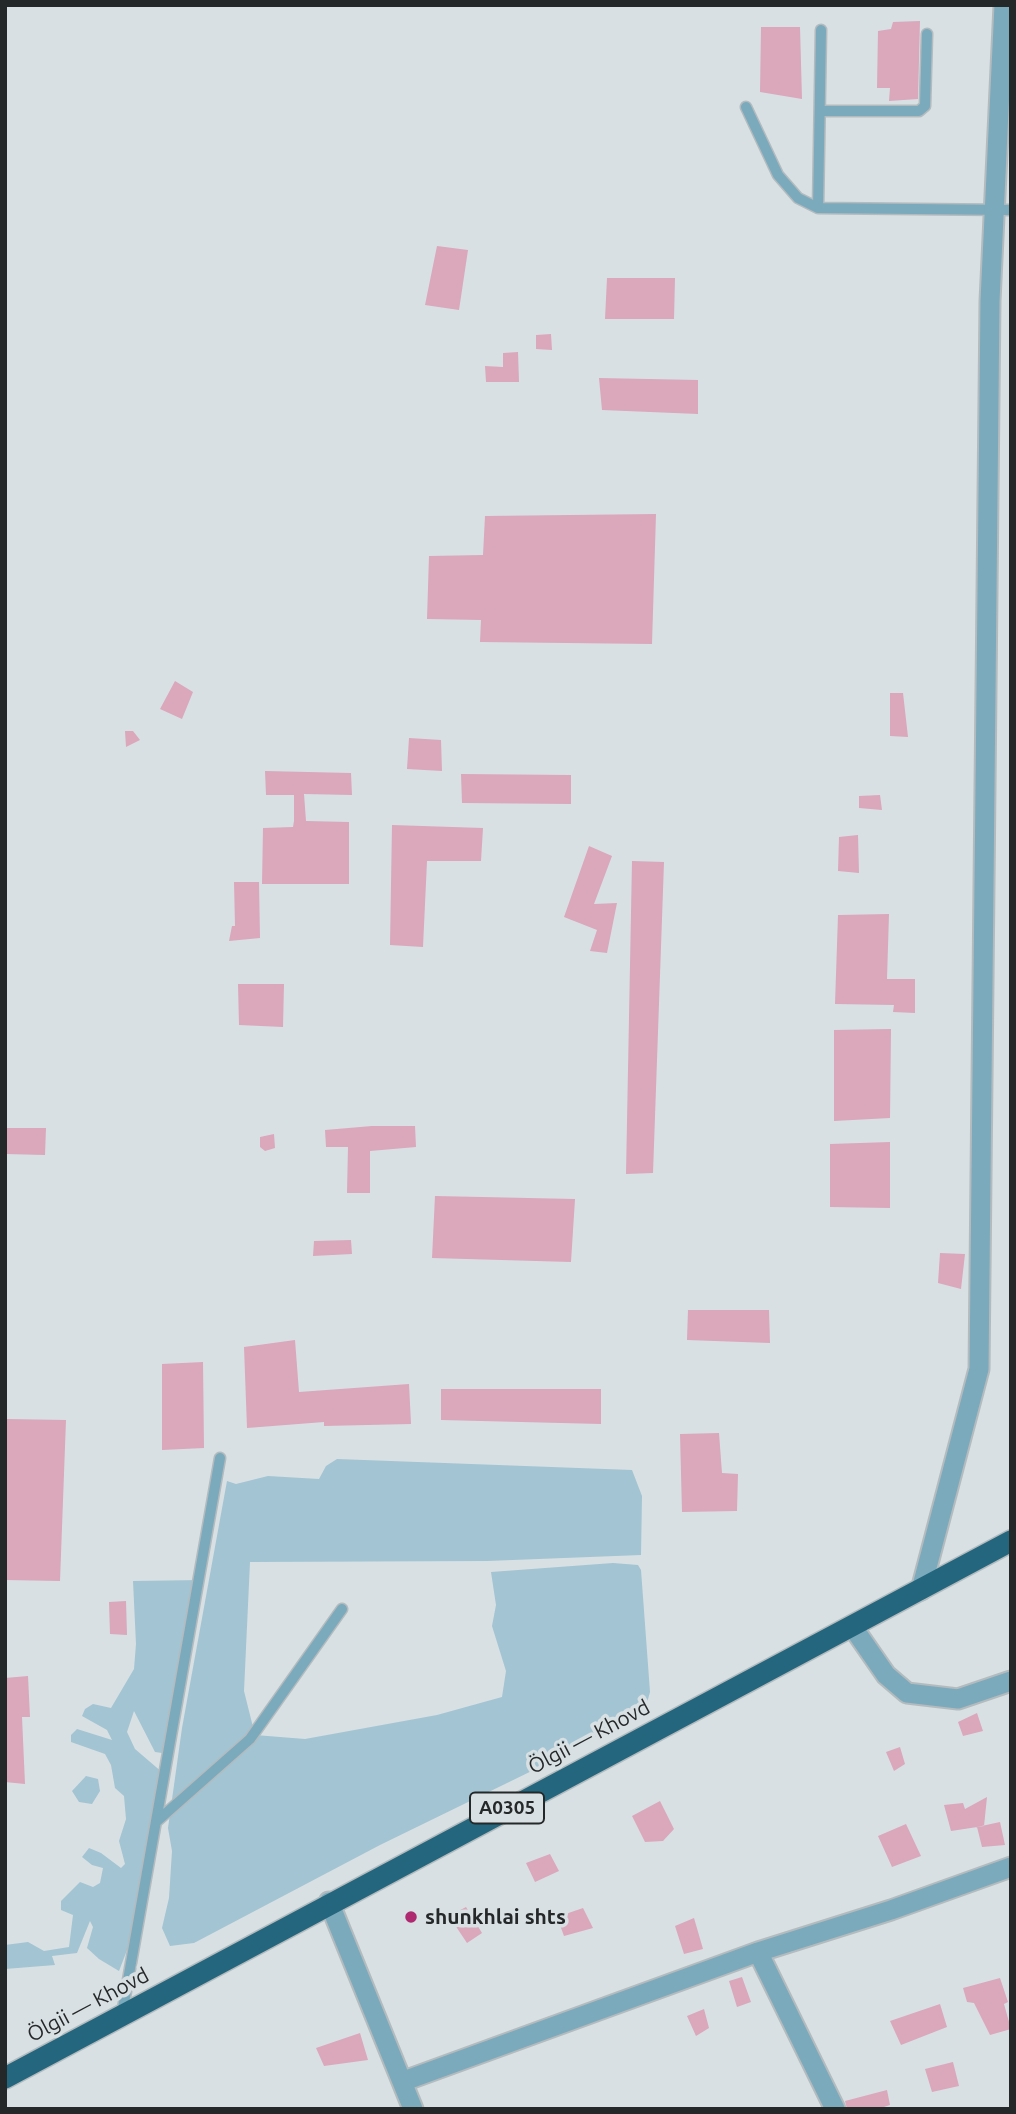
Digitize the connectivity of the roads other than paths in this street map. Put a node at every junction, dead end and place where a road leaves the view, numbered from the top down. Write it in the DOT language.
graph roads {
  1 [pos="1004,5"];
  2 [pos="821,30"];
  3 [pos="926,34"];
  4 [pos="746,107"];
  5 [pos="820,111"];
  6 [pos="818,208"];
  7 [pos="1003,210"];
  8 [pos="220,1458"];
  9 [pos="1011,1541"];
  10 [pos="921,1590"];
  11 [pos="342,1609"];
  12 [pos="852,1626"];
  13 [pos="1011,1682"];
  14 [pos="156,1822"];
  15 [pos="1011,1867"];
  16 [pos="329,1902"];
  17 [pos="758,1952"];
  18 [pos="121,2015"];
  19 [pos="5,2078"];
  20 [pos="404,2081"];
  21 [pos="413,2109"];
  22 [pos="835,2109"];
  1 -- 7 [label="street"];
  2 -- 5 [label="lane"];
  3 -- 5 [label="lane"];
  4 -- 6 [label="lane"];
  5 -- 6 [label="lane"];
  6 -- 7 [label="lane"];
  7 -- 10 [label="street"];
  8 -- 14 [label="lane"];
  9 -- 10 [label="highway, Ölgii — Khovd / A0305"];
  10 -- 12 [label="highway, Ölgii — Khovd / A0305"];
  11 -- 14 [label="lane"];
  12 -- 13 [label="street"];
  12 -- 16 [label="highway, Ölgii — Khovd / A0305"];
  14 -- 18 [label="lane"];
  15 -- 17 [label="street"];
  16 -- 18 [label="highway, Ölgii — Khovd / A0305"];
  16 -- 20 [label="street"];
  17 -- 20 [label="street"];
  17 -- 22 [label="street"];
  18 -- 19 [label="highway, Ölgii — Khovd / A0305"];
  20 -- 21 [label="street"];
}
